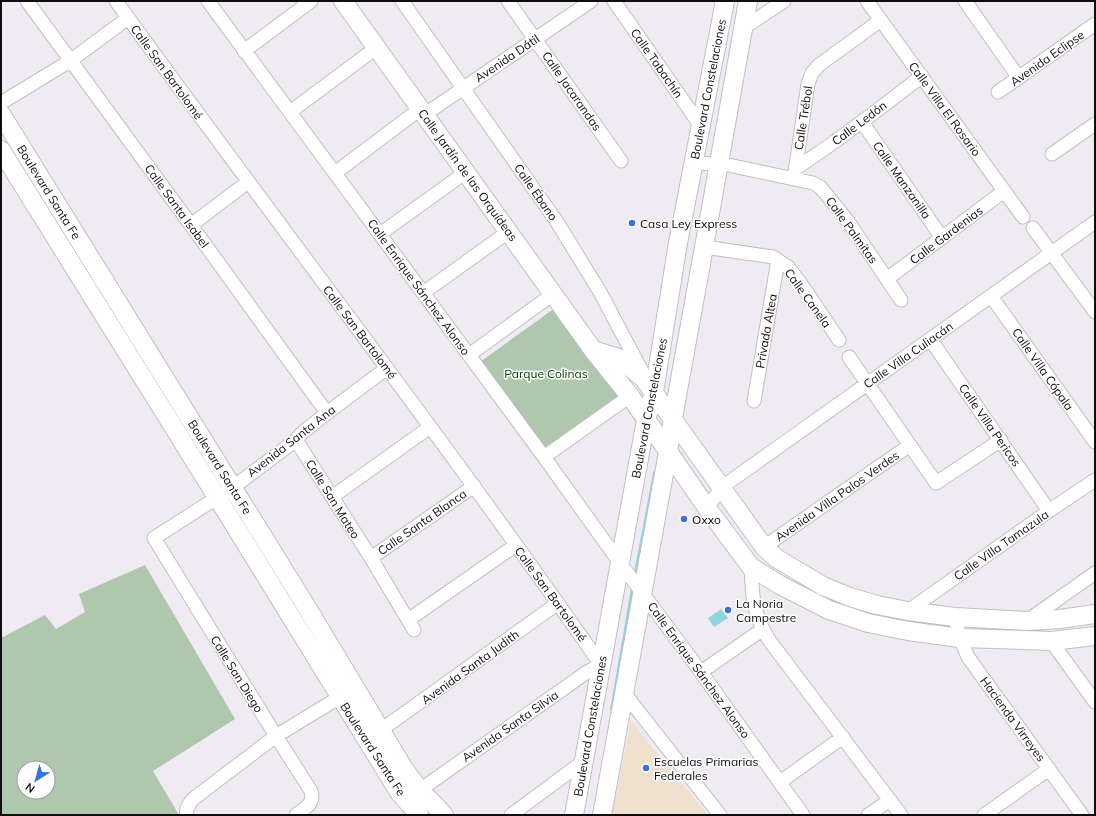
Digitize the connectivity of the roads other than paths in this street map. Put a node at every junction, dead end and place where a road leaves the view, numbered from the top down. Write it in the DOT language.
graph roads {
  1 [pos="27,1"];
  2 [pos="116,1"];
  3 [pos="208,1"];
  4 [pos="311,1"];
  5 [pos="342,1"];
  6 [pos="402,1"];
  7 [pos="508,1"];
  8 [pos="591,1"];
  9 [pos="614,1"];
  10 [pos="748,1"];
  11 [pos="784,1"];
  12 [pos="867,1"];
  13 [pos="965,1"];
  14 [pos="721,5"];
  15 [pos="128,18"];
  16 [pos="881,20"];
  17 [pos="1095,24"];
  18 [pos="742,29"];
  19 [pos="535,39"];
  20 [pos="376,48"];
  21 [pos="244,51"];
  22 [pos="70,61"];
  23 [pos="922,76"];
  24 [pos="1019,78"];
  25 [pos="464,88"];
  26 [pos="998,92"];
  27 [pos="1,103"];
  28 [pos="290,112"];
  29 [pos="422,112"];
  30 [pos="1,114"];
  31 [pos="862,122"];
  32 [pos="700,124"];
  33 [pos="1095,124"];
  34 [pos="1,150"];
  35 [pos="1052,154"];
  36 [pos="621,161"];
  37 [pos="697,163"];
  38 [pos="717,163"];
  39 [pos="466,172"];
  40 [pos="335,174"];
  41 [pos="795,174"];
  42 [pos="248,182"];
  43 [pos="1004,191"];
  44 [pos="1023,217"];
  45 [pos="1095,222"];
  46 [pos="191,225"];
  47 [pos="1033,228"];
  48 [pos="508,232"];
  49 [pos="380,234"];
  50 [pos="942,238"];
  51 [pos="704,247"];
  52 [pos="1052,253"];
  53 [pos="778,260"];
  54 [pos="887,279"];
  55 [pos="424,293"];
  56 [pos="553,294"];
  57 [pos="991,296"];
  58 [pos="901,300"];
  59 [pos="1095,312"];
  60 [pos="930,339"];
  61 [pos="839,340"];
  62 [pos="593,350"];
  63 [pos="469,355"];
  64 [pos="849,357"];
  65 [pos="387,368"];
  66 [pos="868,383"];
  67 [pos="654,392"];
  68 [pos="630,396"];
  69 [pos="754,401"];
  70 [pos="327,413"];
  71 [pos="672,418"];
  72 [pos="646,420"];
  73 [pos="430,427"];
  74 [pos="296,440"];
  75 [pos="1000,440"];
  76 [pos="1095,442"];
  77 [pos="910,445"];
  78 [pos="668,452"];
  79 [pos="544,457"];
  80 [pos="1095,480"];
  81 [pos="474,486"];
  82 [pos="722,487"];
  83 [pos="224,492"];
  84 [pos="332,497"];
  85 [pos="707,508"];
  86 [pos="1049,511"];
  87 [pos="154,538"];
  88 [pos="516,545"];
  89 [pos="764,547"];
  90 [pos="371,558"];
  91 [pos="751,567"];
  92 [pos="1095,573"];
  93 [pos="632,579"];
  94 [pos="558,603"];
  95 [pos="908,611"];
  96 [pos="1095,614"];
  97 [pos="955,617"];
  98 [pos="1027,622"];
  99 [pos="763,629"];
  100 [pos="1095,636"];
  101 [pos="960,638"];
  102 [pos="1051,641"];
  103 [pos="601,665"];
  104 [pos="701,672"];
  105 [pos="624,693"];
  106 [pos="340,697"];
  107 [pos="1095,702"];
  108 [pos="381,730"];
  109 [pos="276,736"];
  110 [pos="843,737"];
  111 [pos="584,761"];
  112 [pos="1049,769"];
  113 [pos="780,782"];
  114 [pos="420,790"];
  115 [pos="890,800"];
  116 [pos="301,812"];
  117 [pos="187,815"];
  118 [pos="419,815"];
  119 [pos="444,815"];
  120 [pos="510,815"];
  121 [pos="574,815"];
  122 [pos="602,815"];
  123 [pos="720,815"];
  124 [pos="804,815"];
  125 [pos="868,815"];
  126 [pos="901,815"];
  127 [pos="984,815"];
  128 [pos="1082,815"];
  1 -- 22 [label="street, Calle Santa Isabel"];
  2 -- 15 [label="street, Calle San Bartolomé"];
  3 -- 21 [label="street, Calle Enrique Sánchez Alonso"];
  4 -- 21 [label="street"];
  5 -- 20 [label="street, Calle Jardín de las Orquídeas"];
  6 -- 25 [label="street, Calle Ébano"];
  7 -- 19 [label="street, Calle Jacarandas"];
  8 -- 19 [label="street, Avenida Dátil"];
  9 -- 32 [label="street, Calle Tabachín"];
  10 -- 18 [label="street, Boulevard Constelaciones"];
  11 -- 18 [label="street"];
  12 -- 16 [label="street, Calle Villa El Rosario"];
  13 -- 24 [label="street"];
  14 -- 32 [label="street, Boulevard Constelaciones"];
  15 -- 22 [label="street"];
  15 -- 42 [label="street, Calle San Bartolomé"];
  16 -- 23 [label="street, Calle Villa El Rosario"];
  16 -- 41 [label="street, Calle Trébol"];
  17 -- 24 [label="street, Avenida Eclipse"];
  18 -- 38 [label="street, Boulevard Constelaciones"];
  19 -- 25 [label="street, Avenida Dátil"];
  19 -- 36 [label="street, Calle Jacarandas"];
  20 -- 28 [label="street"];
  20 -- 29 [label="street, Calle Jardín de las Orquídeas"];
  21 -- 28 [label="street, Calle Enrique Sánchez Alonso"];
  22 -- 27 [label="street"];
  22 -- 46 [label="street, Calle Santa Isabel"];
  23 -- 31 [label="street, Calle Ledón"];
  23 -- 43 [label="street, Calle Villa El Rosario"];
  24 -- 26 [label="street, Avenida Eclipse"];
  25 -- 29 [label="street, Avenida Dátil"];
  25 -- 67 [label="street, Calle Ébano"];
  28 -- 40 [label="street, Calle Enrique Sánchez Alonso"];
  29 -- 39 [label="street, Calle Jardín de las Orquídeas"];
  29 -- 40 [label="street, Avenida Dátil"];
  30 -- 83 [label="street, Boulevard Santa Fe"];
  31 -- 41 [label="street, Calle Ledón"];
  31 -- 50 [label="street, Calle Manzanilla"];
  32 -- 37 [label="street, Boulevard Constelaciones"];
  33 -- 35 [label="street"];
  34 -- 83 [label="street, Boulevard Santa Fe"];
  37 -- 38 [label="street, Calle Palmitas"];
  37 -- 67 [label="street, Boulevard Constelaciones"];
  38 -- 41 [label="street, Calle Palmitas"];
  38 -- 51 [label="street, Boulevard Constelaciones"];
  39 -- 48 [label="street, Calle Jardín de las Orquídeas"];
  39 -- 49 [label="street"];
  40 -- 49 [label="street, Calle Enrique Sánchez Alonso"];
  41 -- 54 [label="street, Calle Palmitas"];
  42 -- 46 [label="street"];
  42 -- 65 [label="street, Calle San Bartolomé"];
  43 -- 44 [label="street, Calle Villa El Rosario"];
  43 -- 50 [label="street, Calle Gardenias"];
  45 -- 52 [label="street, Calle Villa Culiacán"];
  46 -- 70 [label="street, Calle Santa Isabel"];
  47 -- 52 [label="street"];
  48 -- 55 [label="street"];
  48 -- 56 [label="street, Calle Jardín de las Orquídeas"];
  49 -- 55 [label="street, Calle Enrique Sánchez Alonso"];
  50 -- 54 [label="street, Calle Gardenias"];
  51 -- 53 [label="street, Calle Canela"];
  51 -- 71 [label="street, Boulevard Constelaciones"];
  52 -- 57 [label="street, Calle Villa Culiacán"];
  52 -- 59 [label="street"];
  53 -- 61 [label="street, Calle Canela"];
  53 -- 69 [label="street, Privada Altea"];
  54 -- 58 [label="street, Calle Palmitas"];
  55 -- 63 [label="street, Calle Enrique Sánchez Alonso"];
  56 -- 62 [label="street, Calle Jardín de las Orquídeas"];
  56 -- 63 [label="street"];
  57 -- 60 [label="street, Calle Villa Culiacán"];
  57 -- 76 [label="street, Calle Villa Cópala"];
  60 -- 66 [label="street, Calle Villa Culiacán"];
  60 -- 75 [label="street, Calle Villa Pericos"];
  62 -- 67 [label="street"];
  62 -- 68 [label="street, Calle Jardín de las Orquídeas"];
  63 -- 79 [label="street, Calle Enrique Sánchez Alonso"];
  64 -- 66 [label="street"];
  65 -- 70 [label="street, Avenida Santa Ana"];
  65 -- 73 [label="street, Calle San Bartolomé"];
  66 -- 77 [label="street"];
  66 -- 82 [label="street, Calle Villa Culiacán"];
  67 -- 71 [label="street"];
  67 -- 72 [label="street, Boulevard Constelaciones"];
  68 -- 72 [label="street, Calle Jardín de las Orquídeas"];
  68 -- 79 [label="street"];
  70 -- 74 [label="street, Avenida Santa Ana"];
  71 -- 78 [label="street, Boulevard Constelaciones"];
  71 -- 82 [label="street"];
  72 -- 78 [label="street, Calle Jardín de las Orquídeas"];
  72 -- 93 [label="street, Boulevard Constelaciones"];
  73 -- 81 [label="street, Calle San Bartolomé"];
  73 -- 84 [label="street"];
  74 -- 83 [label="street, Avenida Santa Ana"];
  74 -- 84 [label="street, Calle San Mateo"];
  75 -- 77 [label="street"];
  75 -- 86 [label="street, Calle Villa Pericos"];
  77 -- 89 [label="street, Avenida Villa Palos Verdes"];
  78 -- 85 [label="street, Calle Jardín de las Orquídeas"];
  78 -- 93 [label="street, Boulevard Constelaciones"];
  79 -- 93 [label="street, Calle Enrique Sánchez Alonso"];
  80 -- 86 [label="street, Calle Villa Tamazula"];
  81 -- 88 [label="street, Calle San Bartolomé"];
  81 -- 90 [label="street, Calle Santa Blanca"];
  82 -- 85 [label="street, Calle Villa Culiacán"];
  82 -- 89 [label="street"];
  83 -- 87 [label="street, Avenida Santa Ana"];
  83 -- 106 [label="street, Boulevard Santa Fe"];
  83 -- 108 [label="street, Boulevard Santa Fe"];
  84 -- 90 [label="street, Calle San Mateo"];
  85 -- 91 [label="street, Calle Jardín de las Orquídeas"];
  86 -- 95 [label="street, Calle Villa Tamazula"];
  87 -- 109 [label="street, Calle San Diego"];
  88 -- 90 [label="street, Calle San Mateo"];
  88 -- 94 [label="street, Calle San Bartolomé"];
  89 -- 95 [label="street"];
  91 -- 99 [label="street"];
  91 -- 101 [label="street"];
  92 -- 98 [label="street"];
  93 -- 103 [label="street, Boulevard Constelaciones"];
  93 -- 104 [label="street, Calle Enrique Sánchez Alonso"];
  93 -- 105 [label="street, Boulevard Constelaciones"];
  94 -- 103 [label="street, Calle San Bartolomé"];
  94 -- 108 [label="street, Avenida Santa Judith"];
  95 -- 97 [label="street"];
  96 -- 98 [label="street"];
  97 -- 98 [label="street"];
  97 -- 101 [label="street, Hacienda Virreyes"];
  99 -- 104 [label="street"];
  99 -- 110 [label="street"];
  100 -- 102 [label="street"];
  101 -- 102 [label="street"];
  101 -- 112 [label="street, Hacienda Virreyes"];
  102 -- 107 [label="street"];
  103 -- 111 [label="street, Boulevard Constelaciones"];
  103 -- 114 [label="street, Avenida Santa Silvia"];
  104 -- 113 [label="street, Calle Enrique Sánchez Alonso"];
  105 -- 122 [label="street, Boulevard Constelaciones"];
  105 -- 123 [label="street"];
  106 -- 109 [label="street"];
  106 -- 118 [label="street, Boulevard Santa Fe"];
  108 -- 114 [label="street, Boulevard Santa Fe"];
  109 -- 116 [label="street, Calle San Diego"];
  109 -- 117 [label="street"];
  110 -- 113 [label="street"];
  110 -- 115 [label="street"];
  111 -- 120 [label="street"];
  111 -- 121 [label="street, Boulevard Constelaciones"];
  112 -- 127 [label="street"];
  112 -- 128 [label="street, Hacienda Virreyes"];
  113 -- 124 [label="street, Calle Enrique Sánchez Alonso"];
  114 -- 119 [label="street, Boulevard Santa Fe"];
  115 -- 125 [label="street"];
  115 -- 126 [label="street"];
}
